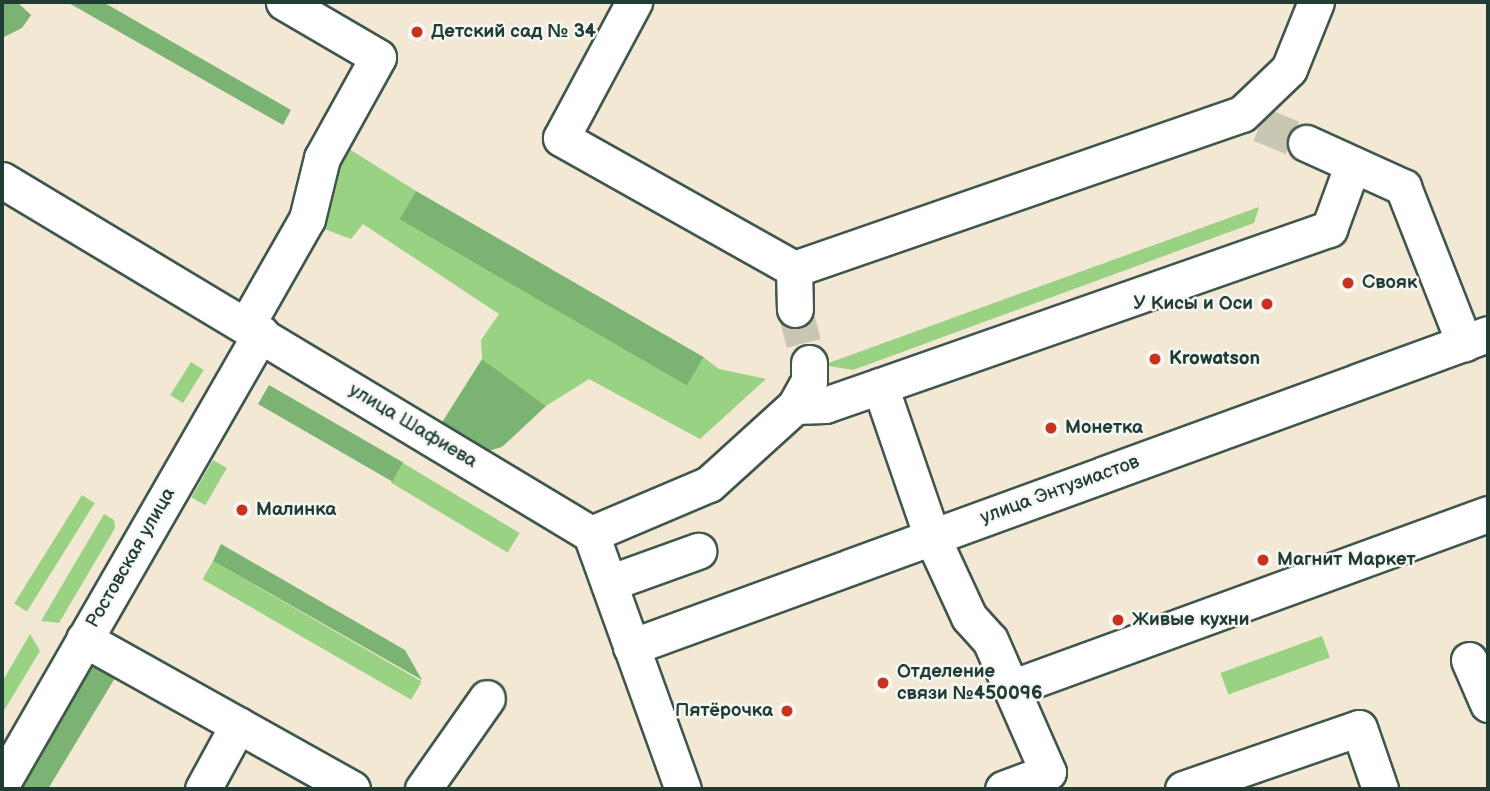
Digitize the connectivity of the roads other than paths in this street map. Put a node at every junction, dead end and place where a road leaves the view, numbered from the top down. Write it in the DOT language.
graph roads {
  1 [pos="284,2"];
  2 [pos="634,2"];
  3 [pos="1315,2"];
  4 [pos="1306,143"];
  5 [pos="1352,166"];
  6 [pos="2,180"];
  7 [pos="793,269"];
  8 [pos="795,309"];
  9 [pos="254,328"];
  10 [pos="1476,338"];
  11 [pos="809,363"];
  12 [pos="880,386"];
  13 [pos="795,406"];
  14 [pos="1488,514"];
  15 [pos="591,534"];
  16 [pos="932,537"];
  17 [pos="698,551"];
  18 [pos="609,583"];
  19 [pos="84,639"];
  20 [pos="631,647"];
  21 [pos="1469,660"];
  22 [pos="1011,688"];
  23 [pos="487,698"];
  24 [pos="1488,704"];
  25 [pos="238,725"];
  26 [pos="2,783"];
  27 [pos="203,789"];
  28 [pos="352,789"];
  29 [pos="423,789"];
  30 [pos="683,789"];
  31 [pos="1003,789"];
  32 [pos="1183,789"];
  33 [pos="1380,789"];
  1 -- 9 [label="street, Ростовская улица"];
  2 -- 7 [label="street"];
  3 -- 7 [label="street"];
  4 -- 5 [label="street"];
  5 -- 10 [label="street"];
  5 -- 12 [label="street"];
  6 -- 9 [label="street, улица Шафиева"];
  7 -- 8 [label="street"];
  9 -- 15 [label="street, улица Шафиева"];
  9 -- 19 [label="street, Ростовская улица"];
  10 -- 16 [label="street, улица Энтузиастов"];
  11 -- 13 [label="street"];
  12 -- 13 [label="street"];
  12 -- 16 [label="street"];
  13 -- 15 [label="street"];
  14 -- 22 [label="street"];
  15 -- 18 [label="street"];
  16 -- 20 [label="street, улица Энтузиастов"];
  16 -- 22 [label="street"];
  17 -- 18 [label="street"];
  18 -- 20 [label="street"];
  19 -- 25 [label="street"];
  19 -- 26 [label="street, Ростовская улица"];
  20 -- 30 [label="street"];
  21 -- 24 [label="street"];
  22 -- 31 [label="street"];
  23 -- 29 [label="street"];
  25 -- 27 [label="street"];
  25 -- 28 [label="street"];
  32 -- 33 [label="street"];
}
